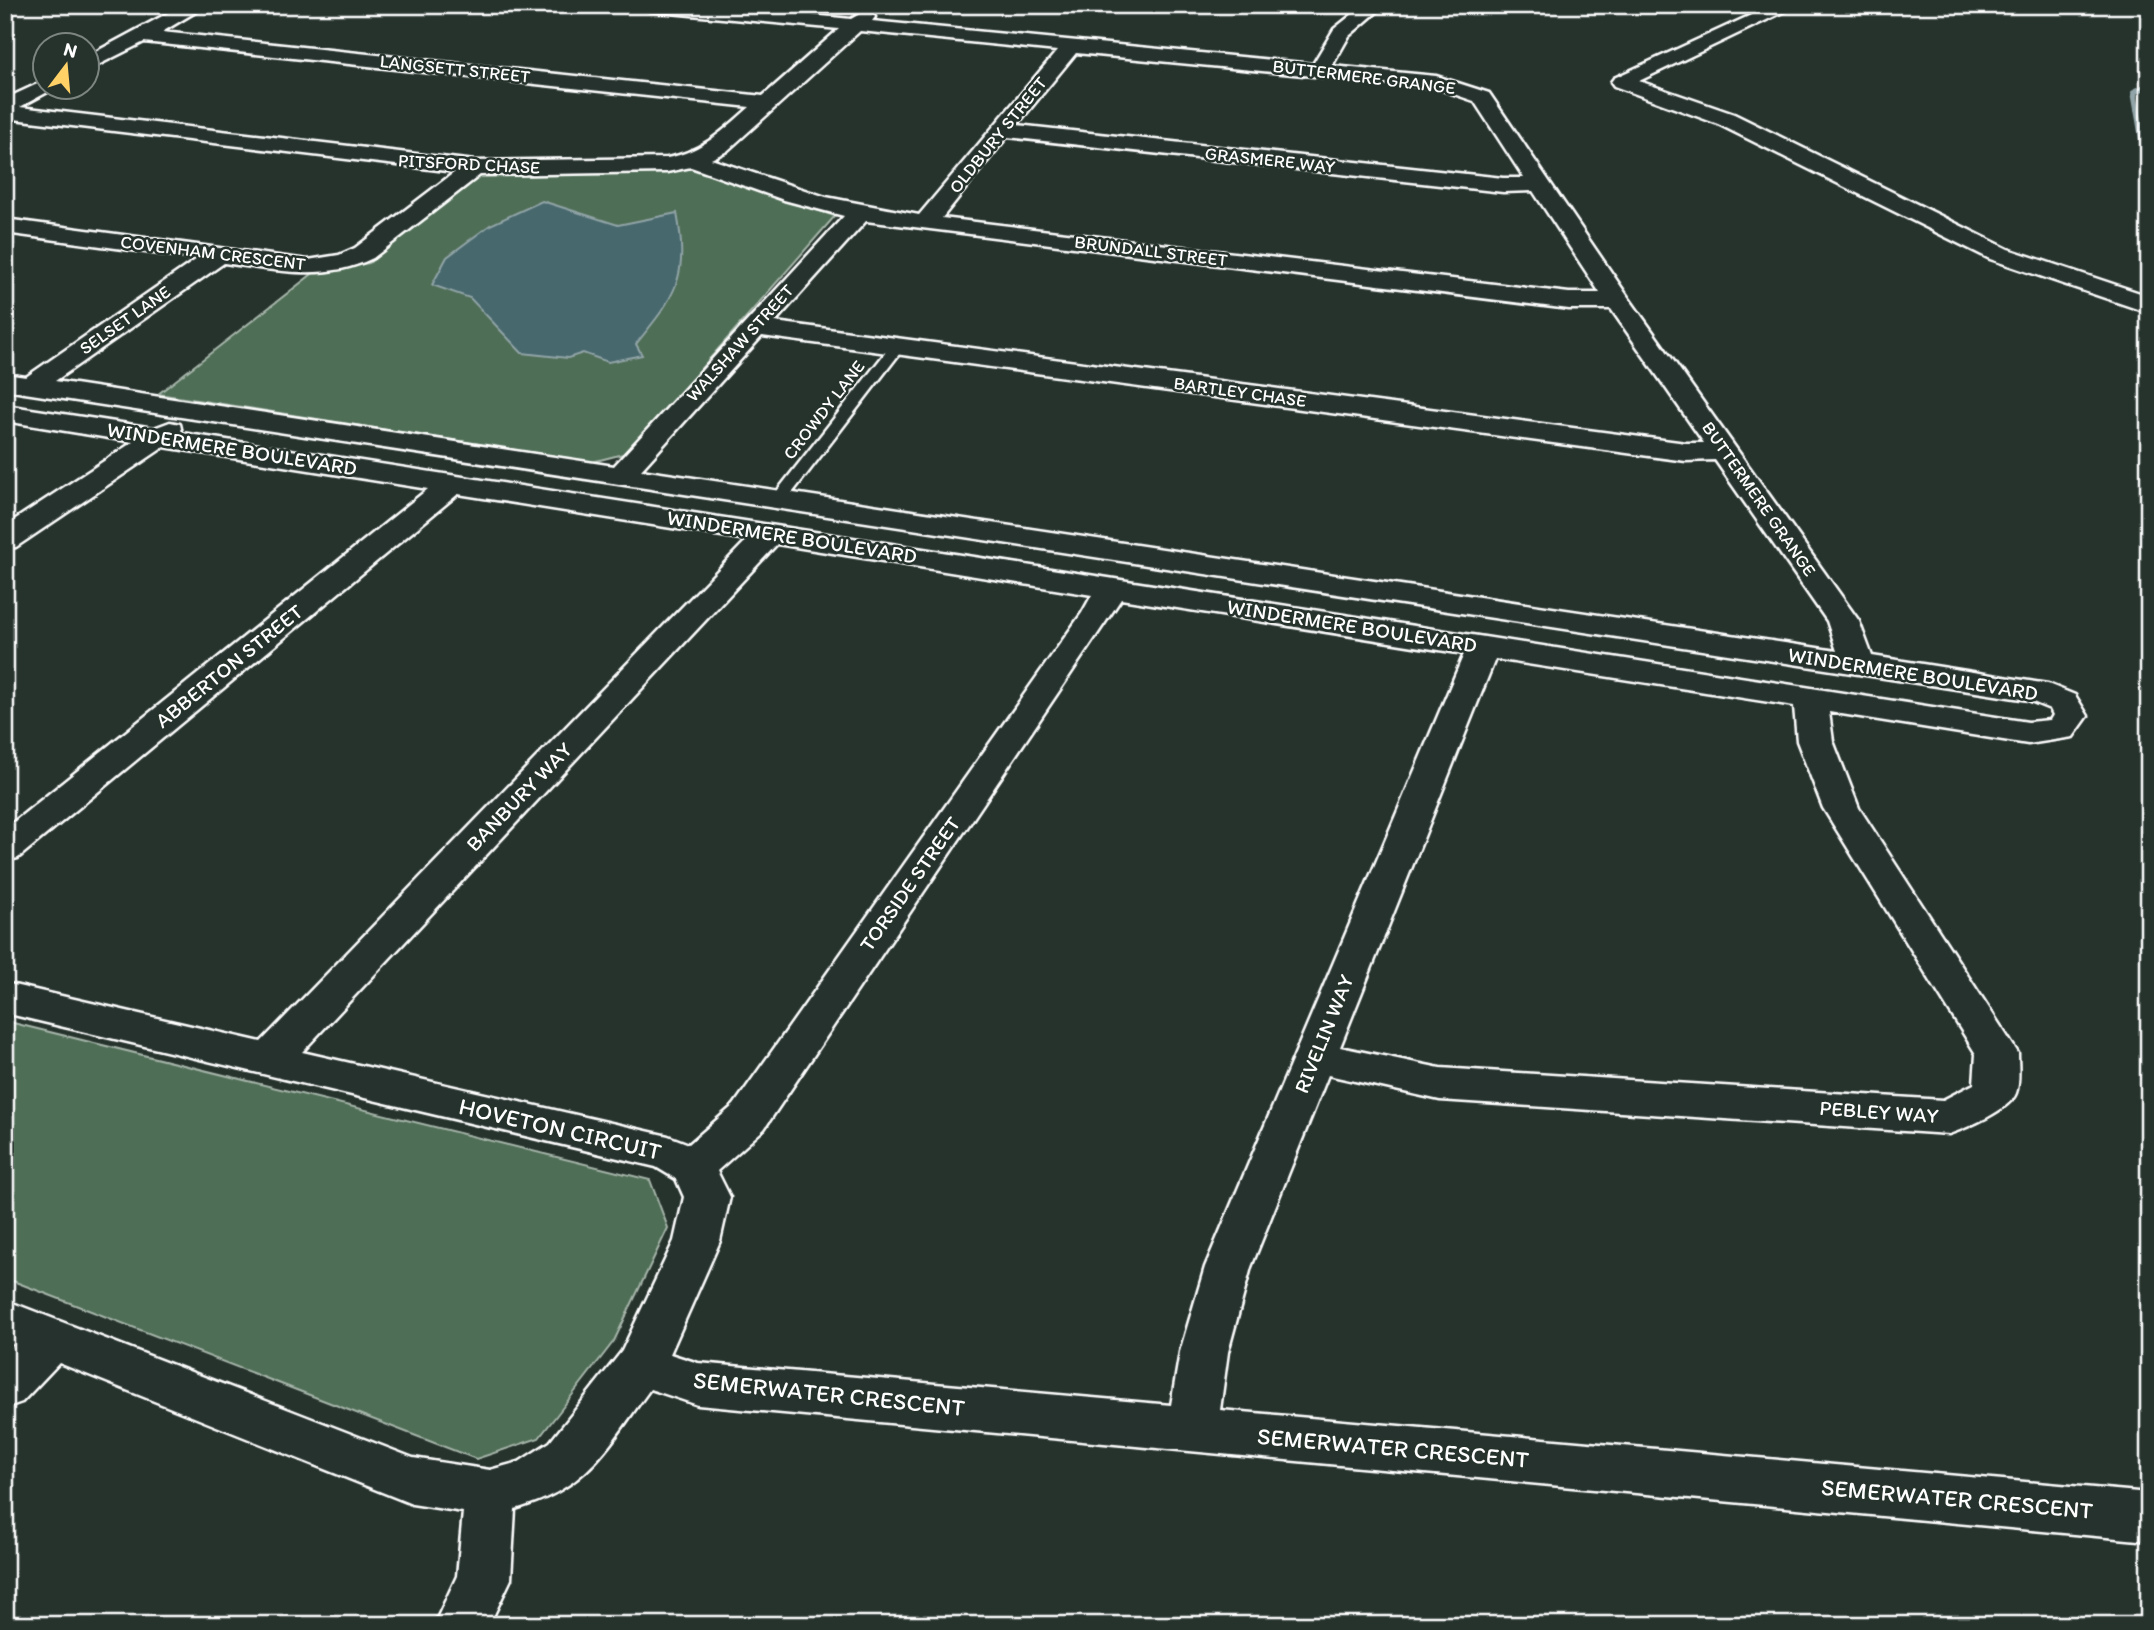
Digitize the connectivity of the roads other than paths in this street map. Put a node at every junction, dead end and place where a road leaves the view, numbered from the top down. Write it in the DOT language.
graph roads {
  1 [pos="198,5"];
  2 [pos="649,5"];
  3 [pos="877,5"];
  4 [pos="1377,5"];
  5 [pos="1789,5"];
  6 [pos="855,25"];
  7 [pos="142,36"];
  8 [pos="1071,46"];
  9 [pos="102,57"];
  10 [pos="1319,70"];
  11 [pos="32,94"];
  12 [pos="768,103"];
  13 [pos="5,109"];
  14 [pos="1001,130"];
  15 [pos="693,160"];
  16 [pos="475,168"];
  17 [pos="1539,184"];
  18 [pos="859,214"];
  19 [pos="925,223"];
  20 [pos="5,226"];
  21 [pos="219,255"];
  22 [pos="1618,301"];
  23 [pos="2149,305"];
  24 [pos="755,327"];
  25 [pos="898,346"];
  26 [pos="18,384"];
  27 [pos="5,413"];
  28 [pos="162,422"];
  29 [pos="127,432"];
  30 [pos="1726,451"];
  31 [pos="622,474"];
  32 [pos="452,484"];
  33 [pos="780,498"];
  34 [pos="5,514"];
  35 [pos="770,534"];
  36 [pos="5,540"];
  37 [pos="1111,588"];
  38 [pos="1483,646"];
  39 [pos="1858,664"];
  40 [pos="1810,698"];
  41 [pos="5,849"];
  42 [pos="5,998"];
  43 [pos="1315,1057"];
  44 [pos="269,1060"];
  45 [pos="692,1167"];
  46 [pos="5,1320"];
  47 [pos="51,1338"];
  48 [pos="640,1365"];
  49 [pos="5,1387"];
  50 [pos="1192,1430"];
  51 [pos="490,1493"];
  52 [pos="2149,1517"];
  53 [pos="461,1625"];
  1 -- 7 [label="street"];
  2 -- 6 [label="street, BUTTERMERE GRANGE"];
  3 -- 6 [label="street, PITSFORD CHASE"];
  4 -- 10 [label="street"];
  5 -- 23 [label="street"];
  6 -- 8 [label="street, BUTTERMERE GRANGE"];
  6 -- 12 [label="street, PITSFORD CHASE"];
  7 -- 9 [label="street"];
  7 -- 12 [label="street, LANGSETT STREET"];
  8 -- 10 [label="street, BUTTERMERE GRANGE"];
  8 -- 14 [label="street, OLDBURY STREET"];
  10 -- 17 [label="street, BUTTERMERE GRANGE"];
  11 -- 13 [label="street"];
  12 -- 15 [label="street, PITSFORD CHASE"];
  13 -- 16 [label="street, PITSFORD CHASE"];
  14 -- 17 [label="street, GRASMERE WAY"];
  14 -- 19 [label="street, OLDBURY STREET"];
  15 -- 16 [label="street, PITSFORD CHASE"];
  15 -- 18 [label="street, BRUNDALL STREET"];
  16 -- 21 [label="street, COVENHAM CRESCENT"];
  17 -- 22 [label="street, BUTTERMERE GRANGE"];
  18 -- 19 [label="street, BRUNDALL STREET"];
  18 -- 24 [label="street, WALSHAW STREET"];
  19 -- 22 [label="street, BRUNDALL STREET"];
  20 -- 21 [label="street, COVENHAM CRESCENT"];
  21 -- 26 [label="street, SELSET LANE"];
  22 -- 30 [label="street, BUTTERMERE GRANGE"];
  24 -- 25 [label="street, BARTLEY CHASE"];
  24 -- 31 [label="street, WALSHAW STREET"];
  25 -- 30 [label="street, BARTLEY CHASE"];
  25 -- 33 [label="lane, CROWDY LANE"];
  26 -- 28 [label="street, WINDERMERE BOULEVARD"];
  27 -- 29 [label="street, WINDERMERE BOULEVARD"];
  28 -- 29 [label="street, WINDERMERE BOULEVARD"];
  28 -- 31 [label="street, WINDERMERE BOULEVARD"];
  28 -- 32 [label="street, WINDERMERE BOULEVARD"];
  28 -- 36 [label="street"];
  29 -- 34 [label="street"];
  30 -- 39 [label="street, BUTTERMERE GRANGE"];
  31 -- 33 [label="street, WINDERMERE BOULEVARD"];
  32 -- 35 [label="street, WINDERMERE BOULEVARD"];
  32 -- 41 [label="street, ABBERTON STREET"];
  33 -- 39 [label="street, WINDERMERE BOULEVARD"];
  35 -- 37 [label="street, WINDERMERE BOULEVARD"];
  35 -- 44 [label="street, BANBURY WAY"];
  37 -- 38 [label="street, WINDERMERE BOULEVARD"];
  37 -- 45 [label="street, TORSIDE STREET"];
  38 -- 40 [label="street, WINDERMERE BOULEVARD"];
  38 -- 43 [label="street, RIVELIN WAY"];
  39 -- 40 [label="street, WINDERMERE BOULEVARD"];
  40 -- 43 [label="street, PEBLEY WAY"];
  42 -- 44 [label="street, HOVETON CIRCUIT"];
  43 -- 50 [label="street, RIVELIN WAY"];
  44 -- 45 [label="street, HOVETON CIRCUIT"];
  45 -- 48 [label="street"];
  46 -- 47 [label="street"];
  47 -- 49 [label="street"];
  47 -- 51 [label="street"];
  48 -- 50 [label="street, SEMERWATER CRESCENT"];
  48 -- 51 [label="street"];
  50 -- 52 [label="street, SEMERWATER CRESCENT"];
  51 -- 53 [label="street"];
}
